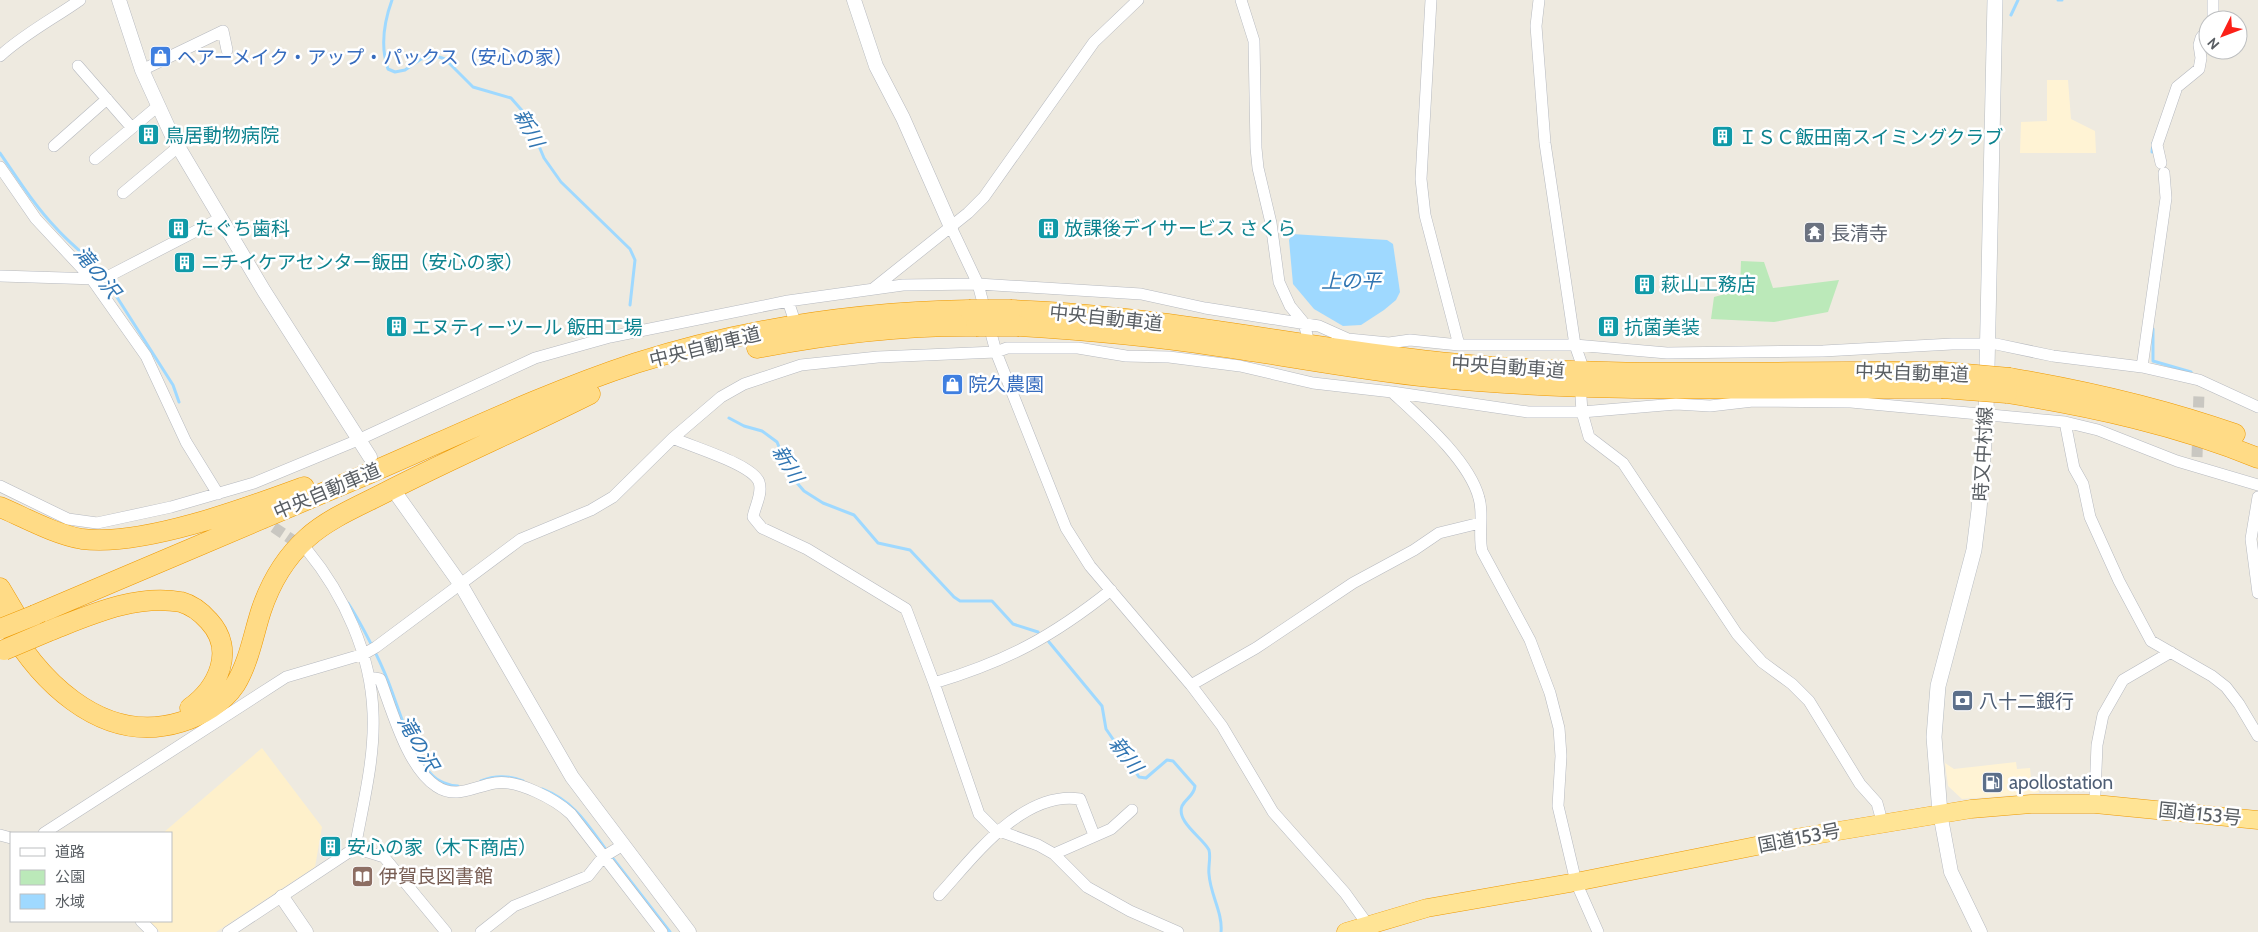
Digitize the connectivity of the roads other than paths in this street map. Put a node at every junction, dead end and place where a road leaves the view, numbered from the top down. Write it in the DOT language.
graph roads {
  1 [pos="80,0"];
  2 [pos="119,0"];
  3 [pos="854,0"];
  4 [pos="1138,0"];
  5 [pos="1241,0"];
  6 [pos="1431,0"];
  7 [pos="1539,0"];
  8 [pos="1995,0"];
  9 [pos="227,50"];
  10 [pos="0,56"];
  11 [pos="2201,60"];
  12 [pos="78,66"];
  13 [pos="142,70"];
  14 [pos="107,99"];
  15 [pos="158,106"];
  16 [pos="132,128"];
  17 [pos="54,146"];
  18 [pos="178,147"];
  19 [pos="95,159"];
  20 [pos="0,167"];
  21 [pos="123,193"];
  22 [pos="221,218"];
  23 [pos="951,227"];
  24 [pos="0,276"];
  25 [pos="94,278"];
  26 [pos="978,284"];
  27 [pos="874,288"];
  28 [pos="788,301"];
  29 [pos="973,318"];
  30 [pos="794,319"];
  31 [pos="1304,323"];
  32 [pos="1308,339"];
  33 [pos="1459,344"];
  34 [pos="1987,344"];
  35 [pos="1575,345"];
  36 [pos="800,350"];
  37 [pos="996,352"];
  38 [pos="1581,362"];
  39 [pos="801,365"];
  40 [pos="2142,367"];
  41 [pos="2199,380"];
  42 [pos="2008,386"];
  43 [pos="1392,392"];
  44 [pos="2200,392"];
  45 [pos="590,394"];
  46 [pos="1581,397"];
  47 [pos="528,405"];
  48 [pos="2258,407"];
  49 [pos="1582,412"];
  50 [pos="1986,414"];
  51 [pos="2065,422"];
  52 [pos="673,438"];
  53 [pos="358,440"];
  54 [pos="2258,443"];
  55 [pos="370,457"];
  56 [pos="2258,458"];
  57 [pos="2258,485"];
  58 [pos="0,486"];
  59 [pos="222,493"];
  60 [pos="397,495"];
  61 [pos="2258,497"];
  62 [pos="240,504"];
  63 [pos="0,507"];
  64 [pos="1480,523"];
  65 [pos="307,550"];
  66 [pos="461,585"];
  67 [pos="0,588"];
  68 [pos="1111,590"];
  69 [pos="2258,593"];
  70 [pos="0,611"];
  71 [pos="42,624"];
  72 [pos="0,629"];
  73 [pos="2,648"];
  74 [pos="369,650"];
  75 [pos="2172,652"];
  76 [pos="369,677"];
  77 [pos="934,682"];
  78 [pos="1190,685"];
  79 [pos="2258,736"];
  80 [pos="2095,794"];
  81 [pos="1132,810"];
  82 [pos="1940,813"];
  83 [pos="1880,814"];
  84 [pos="2258,820"];
  85 [pos="998,830"];
  86 [pos="46,832"];
  87 [pos="1094,836"];
  88 [pos="620,847"];
  89 [pos="355,848"];
  90 [pos="1054,854"];
  91 [pos="604,856"];
  92 [pos="1576,882"];
  93 [pos="939,895"];
  94 [pos="282,897"];
  95 [pos="143,922"];
  96 [pos="1368,925"];
  97 [pos="152,932"];
  98 [pos="228,932"];
  99 [pos="306,932"];
  100 [pos="446,932"];
  101 [pos="481,932"];
  102 [pos="662,932"];
  103 [pos="689,932"];
  104 [pos="1178,932"];
  105 [pos="1346,932"];
  106 [pos="1598,932"];
  107 [pos="1980,932"];
  1 -- 10 [label="street"];
  2 -- 13 [label="street"];
  3 -- 23 [label="street"];
  4 -- 23 [label="street"];
  5 -- 31 [label="street"];
  6 -- 33 [label="street"];
  7 -- 35 [label="street"];
  8 -- 34 [label="main road, 時又中村線"];
  9 -- 13 [label="street"];
  11 -- 40 [label="street"];
  12 -- 14 [label="street"];
  13 -- 15 [label="street"];
  14 -- 16 [label="street"];
  14 -- 17 [label="street"];
  15 -- 16 [label="street"];
  15 -- 18 [label="street"];
  16 -- 19 [label="street"];
  18 -- 21 [label="street"];
  18 -- 22 [label="street"];
  20 -- 25 [label="street"];
  22 -- 25 [label="street"];
  22 -- 53 [label="street"];
  23 -- 26 [label="street"];
  23 -- 27 [label="street"];
  24 -- 25 [label="street"];
  25 -- 59 [label="street"];
  26 -- 27 [label="street"];
  26 -- 31 [label="street"];
  26 -- 37 [label="street"];
  27 -- 28 [label="street"];
  28 -- 30 [label="street"];
  28 -- 53 [label="street"];
  29 -- 42 [label="highway, 中央自動車道, bridge"];
  29 -- 45 [label="highway, 中央自動車道"];
  29 -- 47 [label="highway, 中央自動車道"];
  31 -- 32 [label="street"];
  31 -- 33 [label="street"];
  33 -- 35 [label="street"];
  34 -- 35 [label="street"];
  34 -- 40 [label="street"];
  34 -- 50 [label="main road, 時又中村線"];
  35 -- 38 [label="street"];
  36 -- 39 [label="street"];
  37 -- 39 [label="street"];
  37 -- 43 [label="street"];
  37 -- 68 [label="street"];
  39 -- 52 [label="street"];
  40 -- 41 [label="street"];
  41 -- 44 [label="street"];
  41 -- 48 [label="street"];
  42 -- 54 [label="highway, 中央自動車道"];
  42 -- 56 [label="highway, 中央自動車道"];
  43 -- 49 [label="street"];
  43 -- 64 [label="street"];
  45 -- 70 [label="highway"];
  45 -- 71 [label="highway, 中央自動車道"];
  46 -- 49 [label="street"];
  47 -- 63 [label="highway"];
  47 -- 71 [label="highway, 中央自動車道"];
  49 -- 50 [label="street"];
  49 -- 83 [label="street"];
  50 -- 51 [label="street"];
  50 -- 82 [label="main road, 時又中村線"];
  51 -- 57 [label="street"];
  51 -- 75 [label="street"];
  52 -- 66 [label="street"];
  52 -- 77 [label="street"];
  53 -- 55 [label="street"];
  53 -- 59 [label="street"];
  58 -- 59 [label="street"];
  59 -- 62 [label="street"];
  60 -- 66 [label="street"];
  61 -- 69 [label="street"];
  64 -- 78 [label="street"];
  64 -- 92 [label="street"];
  65 -- 74 [label="street"];
  66 -- 74 [label="street"];
  66 -- 88 [label="street"];
  67 -- 71 [label="highway"];
  68 -- 77 [label="street"];
  68 -- 78 [label="street"];
  71 -- 72 [label="highway, 中央自動車道, bridge"];
  71 -- 73 [label="highway, bridge"];
  74 -- 76 [label="street"];
  74 -- 86 [label="street"];
  75 -- 79 [label="street"];
  75 -- 80 [label="street"];
  76 -- 89 [label="street"];
  76 -- 91 [label="street"];
  77 -- 85 [label="street"];
  78 -- 96 [label="street"];
  81 -- 87 [label="street"];
  82 -- 84 [label="highway, 国道153号"];
  82 -- 92 [label="highway, 国道153号"];
  82 -- 107 [label="street"];
  85 -- 87 [label="street"];
  85 -- 90 [label="street"];
  85 -- 93 [label="street"];
  87 -- 90 [label="street"];
  88 -- 91 [label="street"];
  88 -- 103 [label="street"];
  89 -- 94 [label="street"];
  89 -- 100 [label="street"];
  90 -- 104 [label="street"];
  91 -- 101 [label="street"];
  91 -- 102 [label="street"];
  92 -- 96 [label="highway, 国道153号"];
  92 -- 106 [label="street"];
  94 -- 98 [label="street"];
  94 -- 99 [label="street"];
  95 -- 97 [label="street"];
  96 -- 105 [label="highway, 国道153号"];
}
